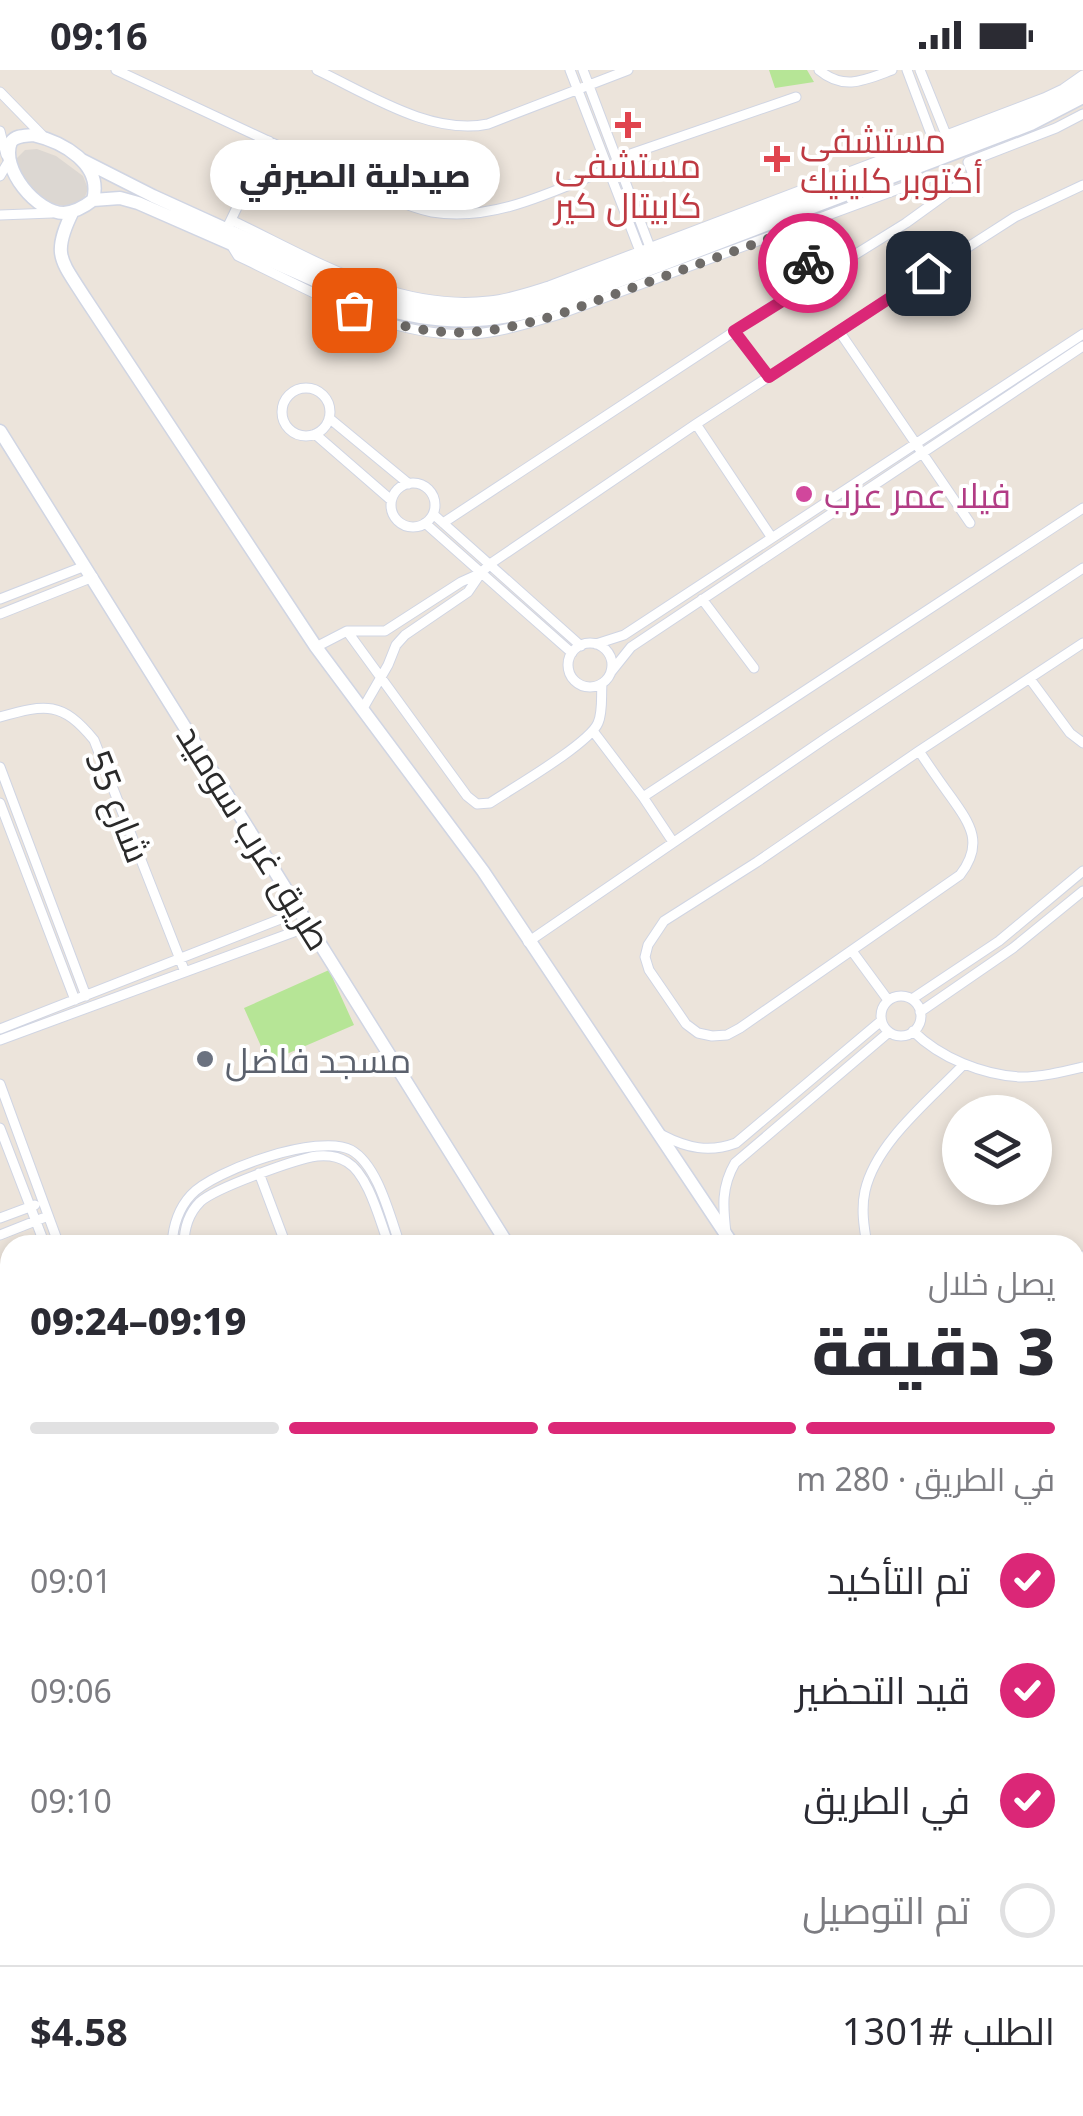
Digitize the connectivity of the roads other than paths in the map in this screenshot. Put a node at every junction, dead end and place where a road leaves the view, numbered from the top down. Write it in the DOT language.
graph roads {
  1 [pos="116,70"];
  2 [pos="317,70"];
  3 [pos="570,70"];
  4 [pos="583,70"];
  5 [pos="628,70"];
  6 [pos="820,70"];
  7 [pos="892,70"];
  8 [pos="907,70"];
  9 [pos="920,70"];
  10 [pos="1083,75"];
  11 [pos="589,85"];
  12 [pos="1083,85"];
  13 [pos="578,90"];
  14 [pos="0,92"];
  15 [pos="1083,97"];
  16 [pos="796,98"];
  17 [pos="1083,114"];
  18 [pos="1034,130"];
  19 [pos="0,132"];
  20 [pos="44,137"];
  21 [pos="269,141"];
  22 [pos="943,146"];
  23 [pos="82,160"];
  24 [pos="4,165"];
  25 [pos="614,165"];
  26 [pos="931,178"];
  27 [pos="1083,185"];
  28 [pos="92,200"];
  29 [pos="66,212"];
  30 [pos="0,215"];
  31 [pos="793,230"];
  32 [pos="227,233"];
  33 [pos="650,264"];
  34 [pos="816,280"];
  35 [pos="734,331"];
  36 [pos="839,332"];
  37 [pos="1083,334"];
  38 [pos="1083,346"];
  39 [pos="769,377"];
  40 [pos="1013,386"];
  41 [pos="329,418"];
  42 [pos="696,424"];
  43 [pos="315,434"];
  44 [pos="2,438"];
  45 [pos="920,448"];
  46 [pos="409,484"];
  47 [pos="392,500"];
  48 [pos="1083,508"];
  49 [pos="433,514"];
  50 [pos="443,522"];
  51 [pos="425,523"];
  52 [pos="970,524"];
  53 [pos="772,538"];
  54 [pos="490,564"];
  55 [pos="1083,568"];
  56 [pos="89,572"];
  57 [pos="480,573"];
  58 [pos="0,599"];
  59 [pos="702,599"];
  60 [pos="0,614"];
  61 [pos="347,631"];
  62 [pos="385,631"];
  63 [pos="1083,643"];
  64 [pos="596,644"];
  65 [pos="396,645"];
  66 [pos="581,646"];
  67 [pos="316,647"];
  68 [pos="572,653"];
  69 [pos="754,668"];
  70 [pos="611,672"];
  71 [pos="381,678"];
  72 [pos="1030,679"];
  73 [pos="602,684"];
  74 [pos="362,710"];
  75 [pos="0,717"];
  76 [pos="593,731"];
  77 [pos="1083,743"];
  78 [pos="918,751"];
  79 [pos="0,766"];
  80 [pos="643,797"];
  81 [pos="0,803"];
  82 [pos="7,821"];
  83 [pos="674,842"];
  84 [pos="1083,871"];
  85 [pos="1083,891"];
  86 [pos="302,911"];
  87 [pos="310,926"];
  88 [pos="528,942"];
  89 [pos="852,951"];
  90 [pos="180,960"];
  91 [pos="185,972"];
  92 [pos="80,998"];
  93 [pos="912,999"];
  94 [pos="888,1000"];
  95 [pos="84,1010"];
  96 [pos="920,1012"];
  97 [pos="881,1021"];
  98 [pos="0,1029"];
  99 [pos="913,1031"];
  100 [pos="889,1032"];
  101 [pos="0,1040"];
  102 [pos="964,1064"];
  103 [pos="1083,1067"];
  104 [pos="0,1084"];
  105 [pos="0,1128"];
  106 [pos="657,1132"];
  107 [pos="304,1147"];
  108 [pos="306,1158"];
  109 [pos="255,1163"];
  110 [pos="260,1175"];
  111 [pos="378,1202"];
  112 [pos="42,1203"];
  113 [pos="31,1207"];
  114 [pos="48,1216"];
  115 [pos="0,1218"];
  116 [pos="36,1221"];
  117 [pos="0,1234"];
  118 [pos="41,1235"];
  119 [pos="55,1235"];
  120 [pos="174,1235"];
  121 [pos="184,1235"];
  122 [pos="282,1235"];
  123 [pos="386,1235"];
  124 [pos="395,1235"];
  125 [pos="502,1235"];
  126 [pos="727,1235"];
  127 [pos="729,1235"];
  128 [pos="865,1235"];
  1 -- 21 [label="street"];
  2 -- 13 [label="street"];
  3 -- 13 [label="street"];
  4 -- 11 [label="street"];
  5 -- 11 [label="street"];
  6 -- 7 [label="street"];
  8 -- 22 [label="street"];
  9 -- 22 [label="street"];
  10 -- 22 [label="street"];
  11 -- 13 [label="street"];
  11 -- 25 [label="street"];
  12 -- 22 [label="street"];
  13 -- 25 [label="street"];
  14 -- 20 [label="street"];
  15 -- 18 [label="street"];
  16 -- 25 [label="street"];
  17 -- 18 [label="street"];
  18 -- 22 [label="street"];
  18 -- 34 [label="street"];
  19 -- 24 [label="street"];
  20 -- 23 [label="street"];
  20 -- 24 [label="street"];
  21 -- 25 [label="street"];
  21 -- 32 [label="street"];
  22 -- 33 [label="street"];
  23 -- 28 [label="street"];
  23 -- 32 [label="street"];
  24 -- 29 [label="street"];
  25 -- 33 [label="street"];
  26 -- 31 [label="street"];
  27 -- 36 [label="street"];
  28 -- 29 [label="street"];
  28 -- 32 [label="street"];
  29 -- 30 [label="street"];
  29 -- 67 [label="street"];
  31 -- 33 [label="street"];
  31 -- 34 [label="street"];
  32 -- 33 [label="street"];
  32 -- 33 [label="street"];
  34 -- 35 [label="street"];
  35 -- 39 [label="street"];
  35 -- 50 [label="street"];
  36 -- 39 [label="street"];
  36 -- 45 [label="street"];
  37 -- 40 [label="street"];
  38 -- 40 [label="street"];
  39 -- 42 [label="street"];
  40 -- 45 [label="street"];
  41 -- 43 [label="street"];
  41 -- 43 [label="street"];
  41 -- 46 [label="street"];
  42 -- 53 [label="street"];
  42 -- 54 [label="street"];
  43 -- 47 [label="street"];
  44 -- 56 [label="street, طريق غرب سوميد"];
  45 -- 52 [label="street"];
  45 -- 53 [label="street"];
  45 -- 59 [label="street"];
  46 -- 47 [label="street"];
  46 -- 49 [label="street"];
  47 -- 51 [label="street"];
  48 -- 80 [label="street"];
  49 -- 50 [label="street"];
  49 -- 51 [label="street"];
  50 -- 54 [label="street"];
  51 -- 57 [label="street"];
  53 -- 64 [label="street"];
  54 -- 57 [label="street"];
  54 -- 66 [label="street"];
  55 -- 83 [label="street"];
  56 -- 58 [label="street"];
  56 -- 60 [label="street"];
  56 -- 86 [label="street, طريق غرب سوميد"];
  57 -- 62 [label="street"];
  57 -- 65 [label="street"];
  57 -- 68 [label="street"];
  59 -- 69 [label="street"];
  59 -- 70 [label="street"];
  61 -- 62 [label="street"];
  61 -- 67 [label="street"];
  61 -- 71 [label="street"];
  62 -- 65 [label="street"];
  63 -- 72 [label="street"];
  64 -- 66 [label="street"];
  64 -- 70 [label="street"];
  65 -- 71 [label="street"];
  66 -- 68 [label="street"];
  67 -- 74 [label="street"];
  68 -- 73 [label="street"];
  70 -- 73 [label="street"];
  71 -- 74 [label="street"];
  71 -- 76 [label="street"];
  72 -- 77 [label="street"];
  72 -- 78 [label="street"];
  73 -- 76 [label="street"];
  74 -- 88 [label="street"];
  75 -- 90 [label="street, شارع 55"];
  76 -- 80 [label="street"];
  78 -- 89 [label="street"];
  78 -- 89 [label="street"];
  79 -- 82 [label="street"];
  80 -- 83 [label="street"];
  81 -- 82 [label="street"];
  82 -- 92 [label="street"];
  83 -- 88 [label="street"];
  84 -- 93 [label="street"];
  85 -- 96 [label="street"];
  86 -- 87 [label="street, طريق غرب سوميد"];
  86 -- 90 [label="street"];
  87 -- 91 [label="street"];
  87 -- 125 [label="street, طريق غرب سوميد"];
  88 -- 106 [label="street"];
  89 -- 94 [label="street"];
  90 -- 91 [label="street, شارع 55"];
  90 -- 92 [label="street"];
  91 -- 95 [label="street"];
  92 -- 95 [label="street"];
  92 -- 98 [label="street"];
  93 -- 94 [label="street"];
  93 -- 96 [label="street"];
  94 -- 97 [label="street"];
  95 -- 101 [label="street"];
  96 -- 99 [label="street"];
  97 -- 100 [label="street"];
  97 -- 106 [label="street"];
  99 -- 100 [label="street"];
  99 -- 102 [label="street"];
  100 -- 127 [label="street"];
  102 -- 103 [label="street"];
  102 -- 128 [label="street"];
  104 -- 112 [label="street"];
  105 -- 113 [label="street"];
  106 -- 126 [label="street"];
  107 -- 108 [label="street"];
  107 -- 109 [label="street"];
  107 -- 111 [label="street"];
  108 -- 110 [label="street"];
  108 -- 111 [label="street"];
  109 -- 110 [label="street"];
  109 -- 120 [label="street"];
  110 -- 121 [label="street"];
  110 -- 122 [label="street"];
  111 -- 123 [label="street"];
  111 -- 124 [label="street"];
  112 -- 113 [label="street"];
  112 -- 114 [label="street"];
  113 -- 115 [label="street"];
  113 -- 116 [label="street"];
  114 -- 116 [label="street"];
  114 -- 119 [label="street"];
  116 -- 117 [label="street"];
  116 -- 118 [label="street"];
}
